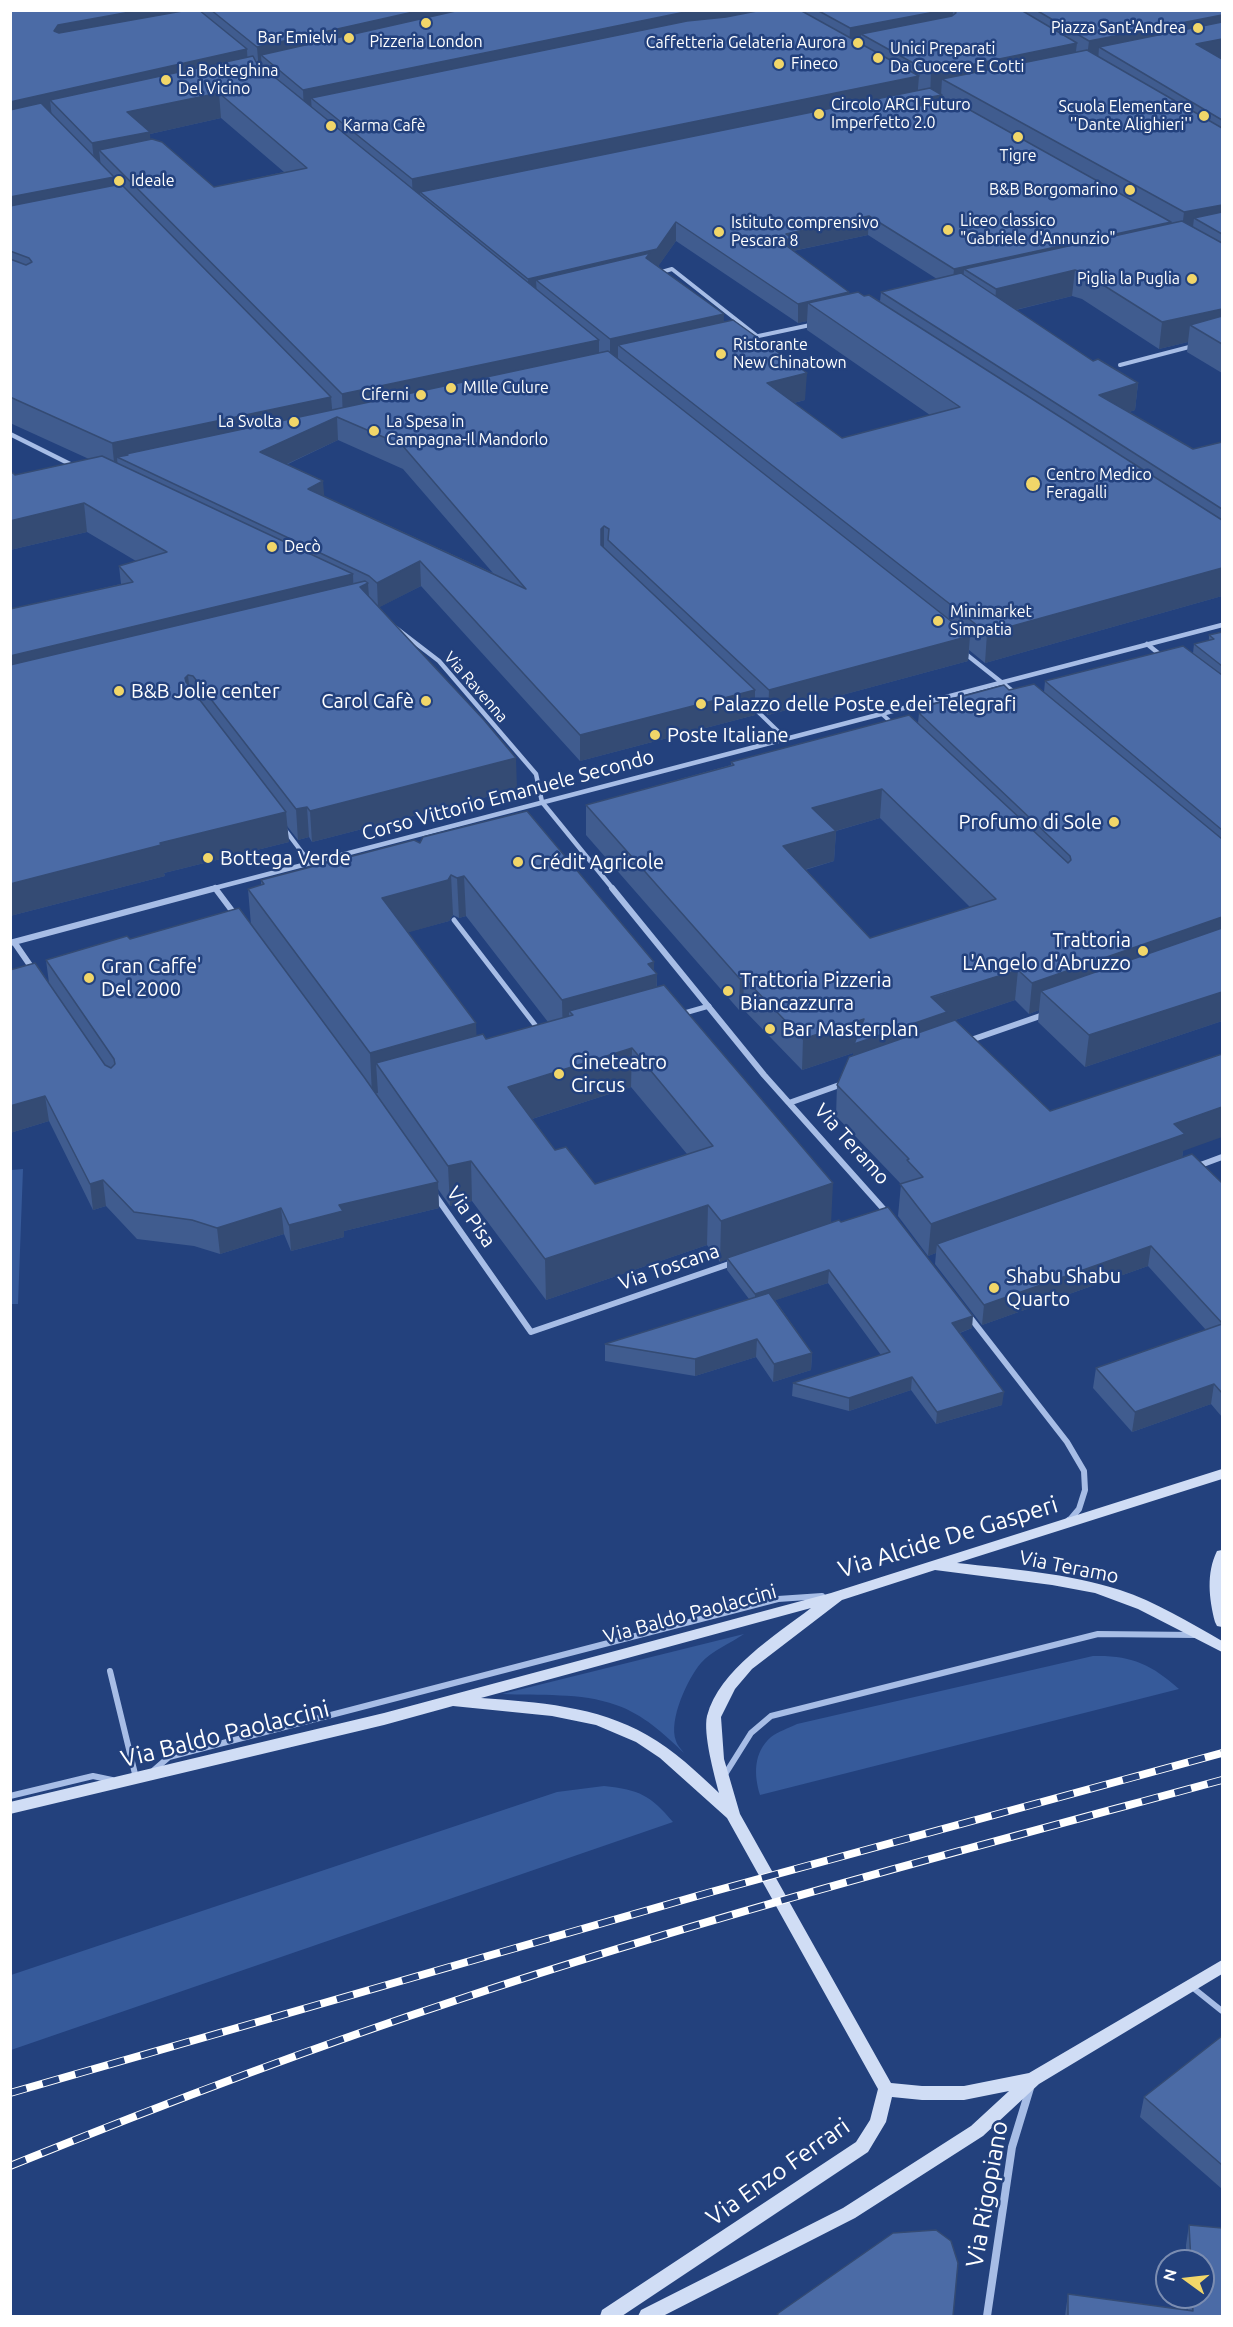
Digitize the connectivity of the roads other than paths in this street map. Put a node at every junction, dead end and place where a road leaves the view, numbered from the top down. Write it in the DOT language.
graph roads {
  1 [pos="655,273"];
  2 [pos="820,322"];
  3 [pos="757,336"];
  4 [pos="745,339"];
  5 [pos="1200,344"];
  6 [pos="1120,365"];
  7 [pos="10,434"];
  8 [pos="84,471"];
  9 [pos="1222,625"];
  10 [pos="395,626"];
  11 [pos="1147,644"];
  12 [pos="956,646"];
  13 [pos="1166,659"];
  14 [pos="1002,682"];
  15 [pos="1019,697"];
  16 [pos="742,698"];
  17 [pos="882,714"];
  18 [pos="898,729"];
  19 [pos="786,739"];
  20 [pos="542,802"];
  21 [pos="276,817"];
  22 [pos="393,840"];
  23 [pos="400,850"];
  24 [pos="310,862"];
  25 [pos="215,888"];
  26 [pos="454,920"];
  27 [pos="243,927"];
  28 [pos="12,942"];
  29 [pos="35,973"];
  30 [pos="709,1006"];
  31 [pos="1056,1010"];
  32 [pos="676,1016"];
  33 [pos="540,1032"];
  34 [pos="955,1045"];
  35 [pos="855,1080"];
  36 [pos="789,1103"];
  37 [pos="1222,1157"];
  38 [pos="1190,1169"];
  39 [pos="430,1187"];
  40 [pos="886,1210"];
  41 [pos="874,1214"];
  42 [pos="892,1219"];
  43 [pos="741,1260"];
  44 [pos="962,1307"];
  45 [pos="531,1332"];
  46 [pos="1222,1474"];
  47 [pos="1063,1526"];
  48 [pos="1222,1555"];
  49 [pos="934,1565"];
  50 [pos="837,1596"];
  51 [pos="1222,1622"];
  52 [pos="1201,1635"];
  53 [pos="1222,1647"];
  54 [pos="110,1671"];
  55 [pos="450,1701"];
  56 [pos="143,1776"];
  57 [pos="723,1778"];
  58 [pos="120,1782"];
  59 [pos="10,1796"];
  60 [pos="10,1809"];
  61 [pos="733,1815"];
  62 [pos="1219,1970"];
  63 [pos="1190,1985"];
  64 [pos="1222,2011"];
  65 [pos="1033,2079"];
  66 [pos="885,2089"];
  67 [pos="608,2316"];
  68 [pos="647,2316"];
  69 [pos="987,2316"];
  1 -- 3 [label="street"];
  2 -- 3 [label="street"];
  3 -- 4 [label="street"];
  5 -- 6 [label="street"];
  7 -- 8 [label="street"];
  9 -- 11 [label="street, Corso Vittorio Emanuele Secondo"];
  10 -- 20 [label="street, Via Ravenna"];
  11 -- 13 [label="street"];
  11 -- 14 [label="street, Corso Vittorio Emanuele Secondo"];
  12 -- 14 [label="street"];
  14 -- 15 [label="street"];
  14 -- 17 [label="street, Corso Vittorio Emanuele Secondo"];
  16 -- 19 [label="lane"];
  17 -- 18 [label="lane"];
  17 -- 19 [label="street, Corso Vittorio Emanuele Secondo"];
  19 -- 20 [label="street, Corso Vittorio Emanuele Secondo"];
  20 -- 22 [label="street, Corso Vittorio Emanuele Secondo"];
  20 -- 30 [label="street, Via Teramo"];
  21 -- 24 [label="street"];
  22 -- 23 [label="street"];
  22 -- 24 [label="street, Corso Vittorio Emanuele Secondo"];
  24 -- 25 [label="street, Corso Vittorio Emanuele Secondo"];
  25 -- 27 [label="street"];
  25 -- 28 [label="street, Corso Vittorio Emanuele Secondo"];
  26 -- 33 [label="street"];
  28 -- 29 [label="street"];
  30 -- 32 [label="street"];
  30 -- 36 [label="street, Via Teramo"];
  31 -- 34 [label="street"];
  35 -- 36 [label="street"];
  36 -- 40 [label="street, Via Teramo"];
  37 -- 38 [label="street"];
  39 -- 45 [label="street, Via Pisa"];
  40 -- 41 [label="street"];
  40 -- 42 [label="street, Via Teramo"];
  43 -- 45 [label="street, Via Toscana"];
  44 -- 47 [label="street, Via Teramo"];
  46 -- 47 [label="main road, Via Alcide De Gasperi"];
  47 -- 49 [label="main road, Via Alcide De Gasperi"];
  48 -- 51 [label="main road"];
  49 -- 50 [label="main road, Via Alcide De Gasperi"];
  49 -- 52 [label="main road, Via Teramo"];
  50 -- 55 [label="main road, Via Baldo Paolaccini"];
  50 -- 56 [label="lane"];
  50 -- 57 [label="main road, Via Alcide De Gasperi"];
  52 -- 53 [label="main road, Via Teramo"];
  52 -- 57 [label="lane"];
  54 -- 56 [label="lane"];
  55 -- 56 [label="main road, Via Baldo Paolaccini"];
  55 -- 61 [label="main road, Via Baldo Paolaccini"];
  56 -- 58 [label="main road, Via Baldo Paolaccini"];
  57 -- 61 [label="main road, Via Alcide De Gasperi"];
  58 -- 59 [label="lane"];
  58 -- 60 [label="main road, Via Baldo Paolaccini"];
  61 -- 66 [label="main road, Via Alcide De Gasperi"];
  62 -- 63 [label="main road"];
  63 -- 64 [label="lane"];
  63 -- 65 [label="main road"];
  65 -- 66 [label="main road"];
  65 -- 68 [label="main road"];
  65 -- 69 [label="street, Via Rigopiano"];
  66 -- 67 [label="main road, Via Enzo Ferrari"];
}
